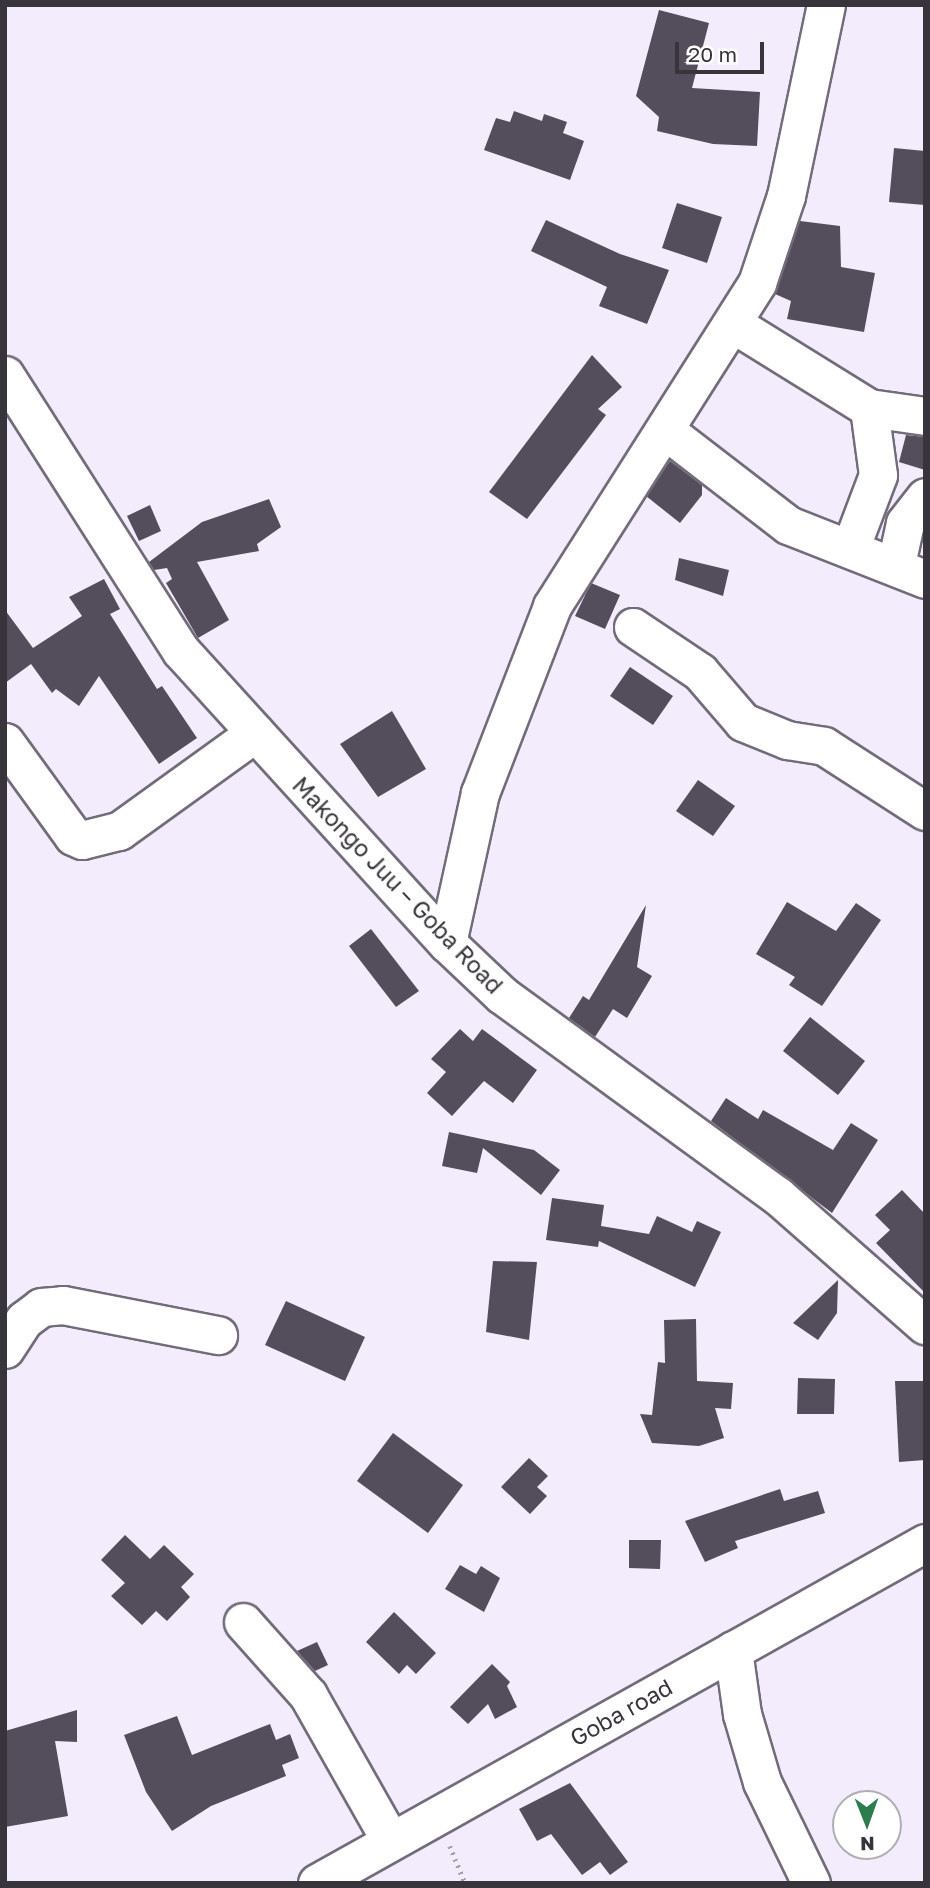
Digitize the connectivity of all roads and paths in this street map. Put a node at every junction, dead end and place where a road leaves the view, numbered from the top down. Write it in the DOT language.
graph roads {
  1 [pos="826,5"];
  2 [pos="735,325"];
  3 [pos="6,376"];
  4 [pos="869,408"];
  5 [pos="925,416"];
  6 [pos="666,430"];
  7 [pos="925,497"];
  8 [pos="850,549"];
  9 [pos="910,571"];
  10 [pos="633,627"];
  11 [pos="255,733"];
  12 [pos="5,742"];
  13 [pos="925,811"];
  14 [pos="447,943"];
  15 [pos="925,1325"];
  16 [pos="218,1335"];
  17 [pos="5,1349"];
  18 [pos="925,1543"];
  19 [pos="243,1622"];
  20 [pos="733,1650"];
  21 [pos="390,1840"];
  22 [pos="317,1883"];
  23 [pos="811,1883"];
  1 -- 2 [label="street"];
  2 -- 4 [label="street"];
  2 -- 6 [label="street"];
  3 -- 11 [label="street, Makongo Juu – Goba Road"];
  4 -- 5 [label="street"];
  4 -- 8 [label="street"];
  6 -- 8 [label="street"];
  6 -- 14 [label="street"];
  7 -- 9 [label="street"];
  8 -- 9 [label="street"];
  10 -- 13 [label="street"];
  11 -- 12 [label="street"];
  11 -- 14 [label="street, Makongo Juu – Goba Road"];
  14 -- 15 [label="street, Makongo Juu – Goba Road"];
  16 -- 17 [label="street"];
  18 -- 20 [label="street, Goba road"];
  19 -- 21 [label="street"];
  20 -- 21 [label="street, Goba road"];
  20 -- 23 [label="street"];
  21 -- 22 [label="street, Goba road"];
}
